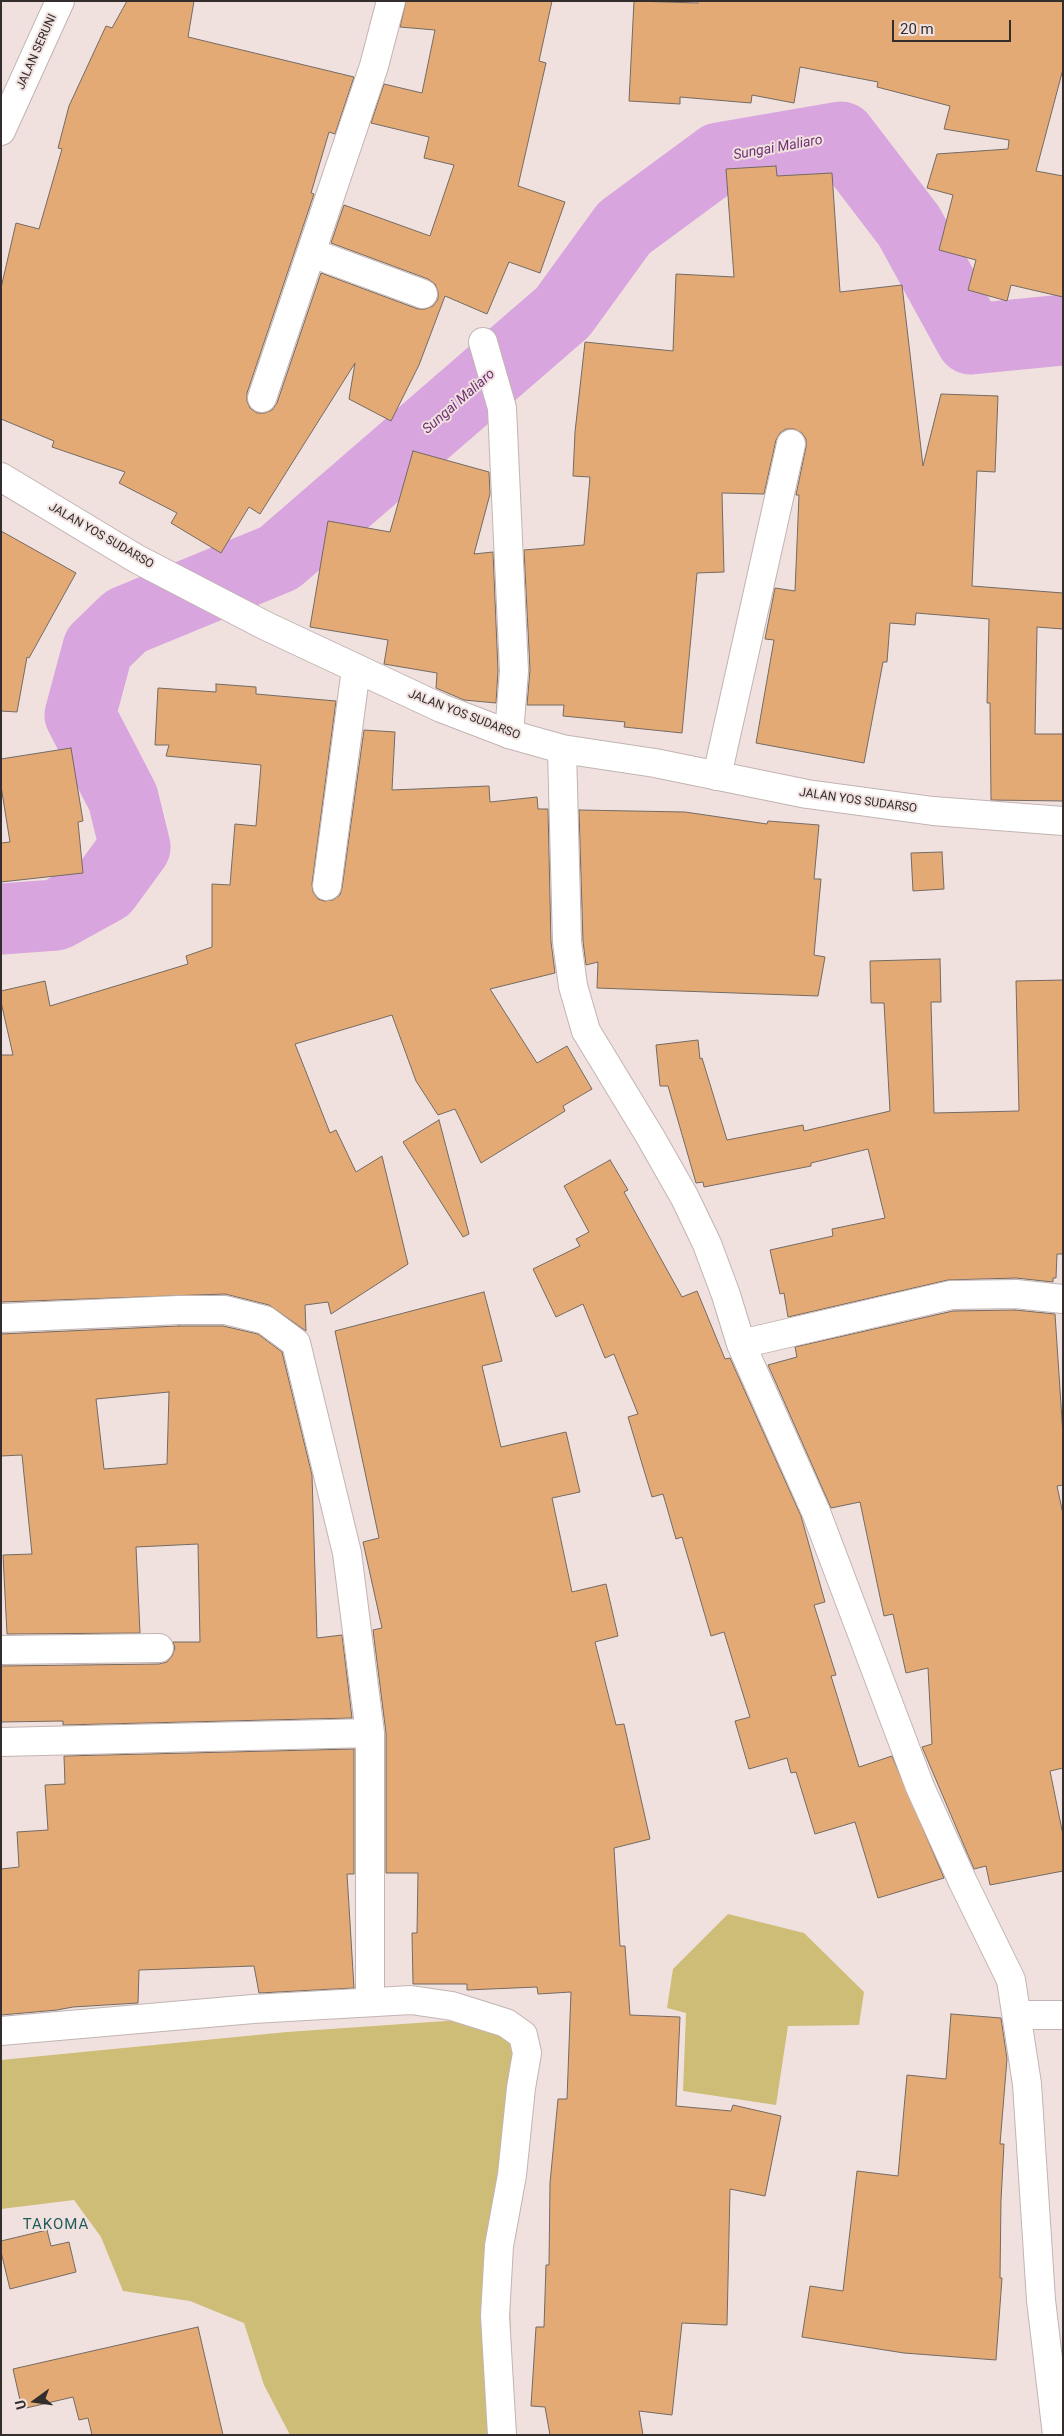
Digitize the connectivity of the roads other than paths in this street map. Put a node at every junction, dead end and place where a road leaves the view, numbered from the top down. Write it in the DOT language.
graph roads {
  1 [pos="60,1"];
  2 [pos="391,1"];
  3 [pos="1,131"];
  4 [pos="312,253"];
  5 [pos="423,294"];
  6 [pos="483,342"];
  7 [pos="262,398"];
  8 [pos="791,444"];
  9 [pos="1,477"];
  10 [pos="356,670"];
  11 [pos="509,734"];
  12 [pos="562,749"];
  13 [pos="717,776"];
  14 [pos="1063,821"];
  15 [pos="327,886"];
  16 [pos="1063,1300"];
  17 [pos="1,1318"];
  18 [pos="741,1344"];
  19 [pos="159,1648"];
  20 [pos="1,1650"];
  21 [pos="370,1734"];
  22 [pos="1,1742"];
  23 [pos="370,2001"];
  24 [pos="1017,2015"];
  25 [pos="1063,2015"];
  26 [pos="1,2031"];
  27 [pos="502,2435"];
  28 [pos="1057,2435"];
  1 -- 3 [label="street, JALAN SERUNI"];
  2 -- 4 [label="street"];
  4 -- 5 [label="street"];
  4 -- 7 [label="street"];
  6 -- 11 [label="street"];
  8 -- 13 [label="street"];
  9 -- 10 [label="street, JALAN YOS SUDARSO"];
  10 -- 11 [label="street, JALAN YOS SUDARSO"];
  10 -- 15 [label="street"];
  11 -- 12 [label="street, JALAN YOS SUDARSO"];
  12 -- 13 [label="street, JALAN YOS SUDARSO"];
  12 -- 18 [label="street"];
  13 -- 14 [label="street, JALAN YOS SUDARSO"];
  16 -- 18 [label="street"];
  17 -- 21 [label="street"];
  18 -- 24 [label="street"];
  19 -- 20 [label="street"];
  21 -- 22 [label="street"];
  21 -- 23 [label="street"];
  23 -- 26 [label="street"];
  23 -- 27 [label="street"];
  24 -- 25 [label="street"];
  24 -- 28 [label="street"];
}
